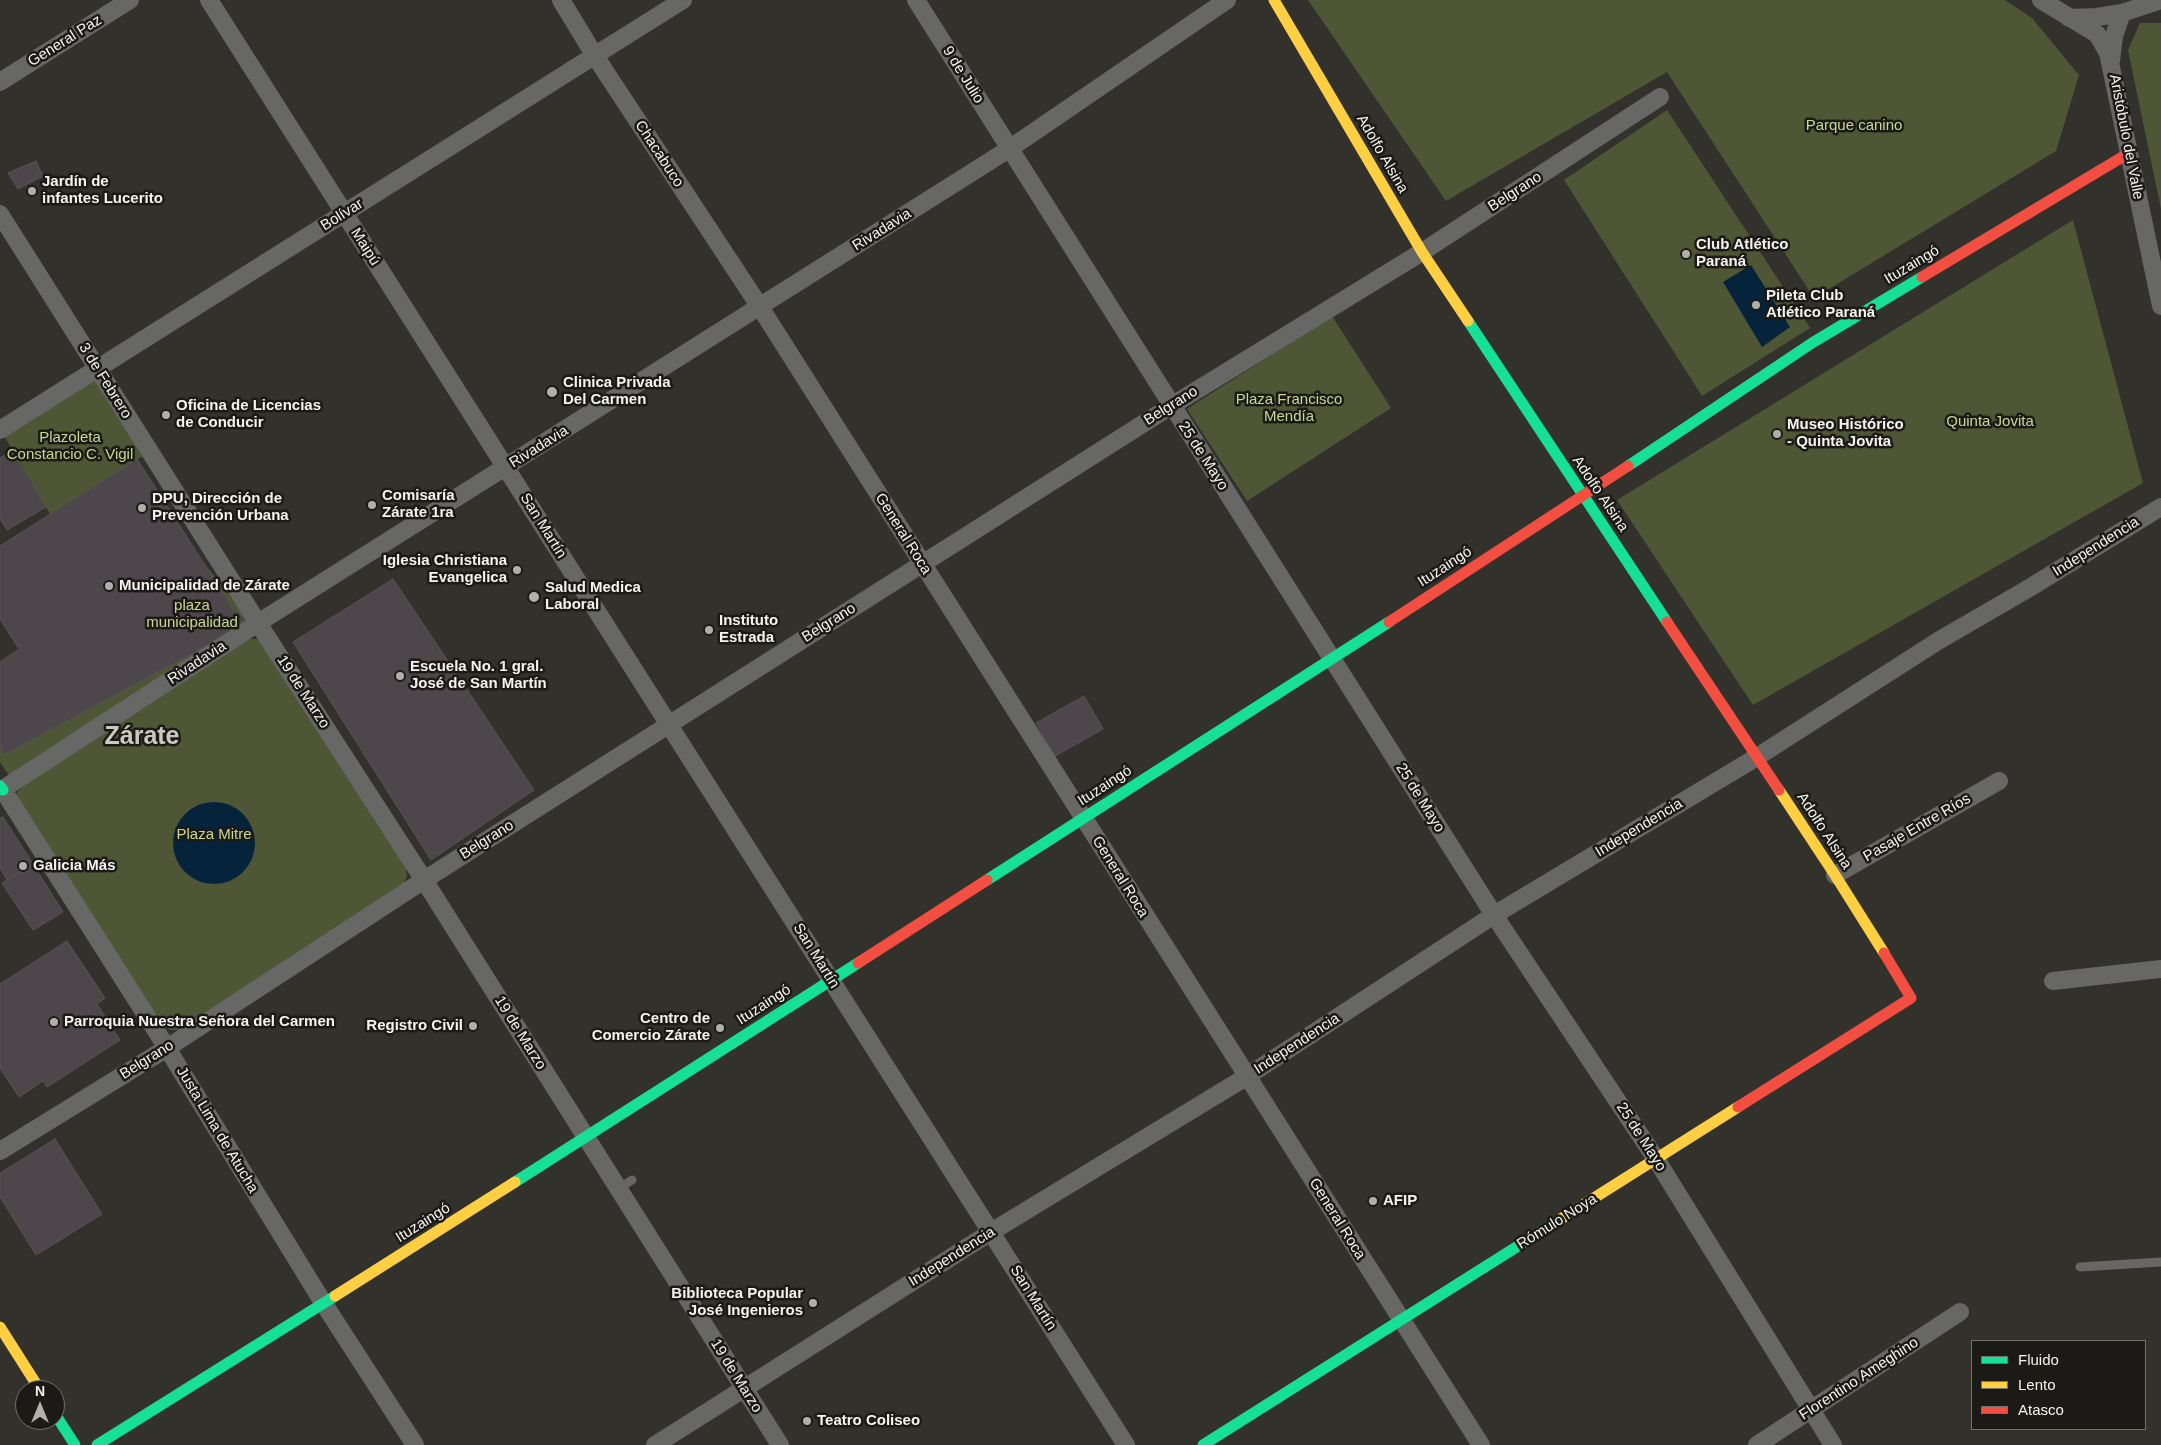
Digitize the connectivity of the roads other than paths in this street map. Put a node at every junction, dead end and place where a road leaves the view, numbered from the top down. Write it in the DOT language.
graph roads {
  1 [pos="130,0"];
  2 [pos="209,0"];
  3 [pos="561,0"];
  4 [pos="683,0"];
  5 [pos="916,0"];
  6 [pos="1227,0"];
  7 [pos="1274,0"];
  8 [pos="2041,0"];
  9 [pos="2161,0"];
  10 [pos="2122,13"];
  11 [pos="2068,18"];
  12 [pos="595,56"];
  13 [pos="2111,61"];
  14 [pos="0,82"];
  15 [pos="1660,98"];
  16 [pos="1010,149"];
  17 [pos="2129,153"];
  18 [pos="0,214"];
  19 [pos="344,214"];
  20 [pos="1422,252"];
  21 [pos="2161,306"];
  22 [pos="760,308"];
  23 [pos="98,369"];
  24 [pos="1171,406"];
  25 [pos="0,430"];
  26 [pos="506,468"];
  27 [pos="1584,496"];
  28 [pos="2161,507"];
  29 [pos="922,564"];
  30 [pos="258,623"];
  31 [pos="1332,657"];
  32 [pos="669,725"];
  33 [pos="1757,757"];
  34 [pos="1999,781"];
  35 [pos="1,789"];
  36 [pos="1082,818"];
  37 [pos="1835,875"];
  38 [pos="424,880"];
  39 [pos="1494,915"];
  40 [pos="2161,968"];
  41 [pos="831,980"];
  42 [pos="2053,982"];
  43 [pos="1911,998"];
  44 [pos="167,1048"];
  45 [pos="1246,1077"];
  46 [pos="586,1138"];
  47 [pos="0,1151"];
  48 [pos="1656,1159"];
  49 [pos="991,1232"];
  50 [pos="2161,1262"];
  51 [pos="2080,1267"];
  52 [pos="324,1304"];
  53 [pos="1960,1312"];
  54 [pos="1402,1321"];
  55 [pos="0,1327"];
  56 [pos="34,1380"];
  57 [pos="744,1388"];
  58 [pos="1810,1410"];
  59 [pos="65,1430"];
  60 [pos="74,1445"];
  61 [pos="97,1445"];
  62 [pos="415,1445"];
  63 [pos="655,1445"];
  64 [pos="780,1445"];
  65 [pos="1126,1445"];
  66 [pos="1203,1445"];
  67 [pos="1481,1445"];
  68 [pos="1756,1445"];
  69 [pos="1832,1445"];
  1 -- 14 [label="street, General Paz"];
  2 -- 19 [label="street, Maipú"];
  3 -- 12 [label="street, Chacabuco"];
  4 -- 12 [label="street, Bolívar"];
  5 -- 16 [label="street, 9 de Julio"];
  6 -- 16 [label="street, Rivadavia"];
  7 -- 20 [label="street, Adolfo Alsina"];
  8 -- 11 [label="street, Aristóbulo del Valle"];
  9 -- 10 [label="street"];
  10 -- 11 [label="street"];
  10 -- 13 [label="street"];
  11 -- 13 [label="street, Aristóbulo del Valle"];
  12 -- 19 [label="street, Bolívar"];
  12 -- 22 [label="street, Chacabuco"];
  13 -- 17 [label="street, Aristóbulo del Valle"];
  15 -- 20 [label="street, Belgrano"];
  16 -- 22 [label="street, Rivadavia"];
  16 -- 24 [label="street, 25 de Mayo"];
  17 -- 21 [label="street, Aristóbulo del Valle"];
  17 -- 27 [label="street, Ituzaingó"];
  18 -- 23 [label="street, 3 de Febrero"];
  19 -- 23 [label="street, Bolívar"];
  19 -- 26 [label="street, Maipú"];
  20 -- 24 [label="street, Belgrano"];
  20 -- 27 [label="street, Adolfo Alsina"];
  22 -- 26 [label="street, Rivadavia"];
  22 -- 29 [label="street, General Roca"];
  23 -- 25 [label="street, Bolívar"];
  23 -- 30 [label="street, 3 de Febrero"];
  24 -- 29 [label="street, Belgrano"];
  24 -- 31 [label="street, 25 de Mayo"];
  26 -- 30 [label="street, Rivadavia"];
  26 -- 32 [label="street, San Martín"];
  27 -- 31 [label="street, Ituzaingó"];
  27 -- 33 [label="street, Adolfo Alsina"];
  28 -- 33 [label="street, Independencia"];
  29 -- 32 [label="street, Belgrano"];
  29 -- 36 [label="street, General Roca"];
  30 -- 35 [label="street, Rivadavia"];
  30 -- 38 [label="street, 19 de Marzo"];
  31 -- 36 [label="street, Ituzaingó"];
  31 -- 39 [label="street, 25 de Mayo"];
  32 -- 38 [label="street, Belgrano"];
  32 -- 41 [label="street, San Martín"];
  33 -- 37 [label="street, Adolfo Alsina"];
  33 -- 39 [label="street, Independencia"];
  34 -- 37 [label="street, Pasaje Entre Ríos"];
  35 -- 44 [label="street, Justa Lima de Atucha"];
  36 -- 41 [label="street, Ituzaingó"];
  36 -- 45 [label="street, General Roca"];
  37 -- 43 [label="street, Adolfo Alsina"];
  38 -- 44 [label="street, Belgrano"];
  38 -- 46 [label="street, 19 de Marzo"];
  39 -- 45 [label="street, Independencia"];
  39 -- 48 [label="street, 25 de Mayo"];
  40 -- 42 [label="street"];
  41 -- 46 [label="street, Ituzaingó"];
  41 -- 49 [label="street, San Martín"];
  43 -- 48 [label="street, Rómulo Noya"];
  44 -- 47 [label="street, Belgrano"];
  44 -- 52 [label="street, Justa Lima de Atucha"];
  45 -- 49 [label="street, Independencia"];
  45 -- 54 [label="street, General Roca"];
  46 -- 52 [label="street, Ituzaingó"];
  46 -- 57 [label="street, 19 de Marzo"];
  48 -- 54 [label="street, Rómulo Noya"];
  48 -- 58 [label="street, 25 de Mayo"];
  49 -- 57 [label="street, Independencia"];
  49 -- 65 [label="street, San Martín"];
  50 -- 51 [label="lane"];
  52 -- 61 [label="street, Ituzaingó"];
  52 -- 62 [label="street, Justa Lima de Atucha"];
  53 -- 58 [label="street, Florentino Ameghino"];
  54 -- 66 [label="street, Rómulo Noya"];
  54 -- 67 [label="street, General Roca"];
  55 -- 56 [label="street"];
  57 -- 63 [label="street, Independencia"];
  57 -- 64 [label="street, 19 de Marzo"];
  58 -- 68 [label="street, Florentino Ameghino"];
  58 -- 69 [label="street, 25 de Mayo"];
  59 -- 60 [label="street"];
}
